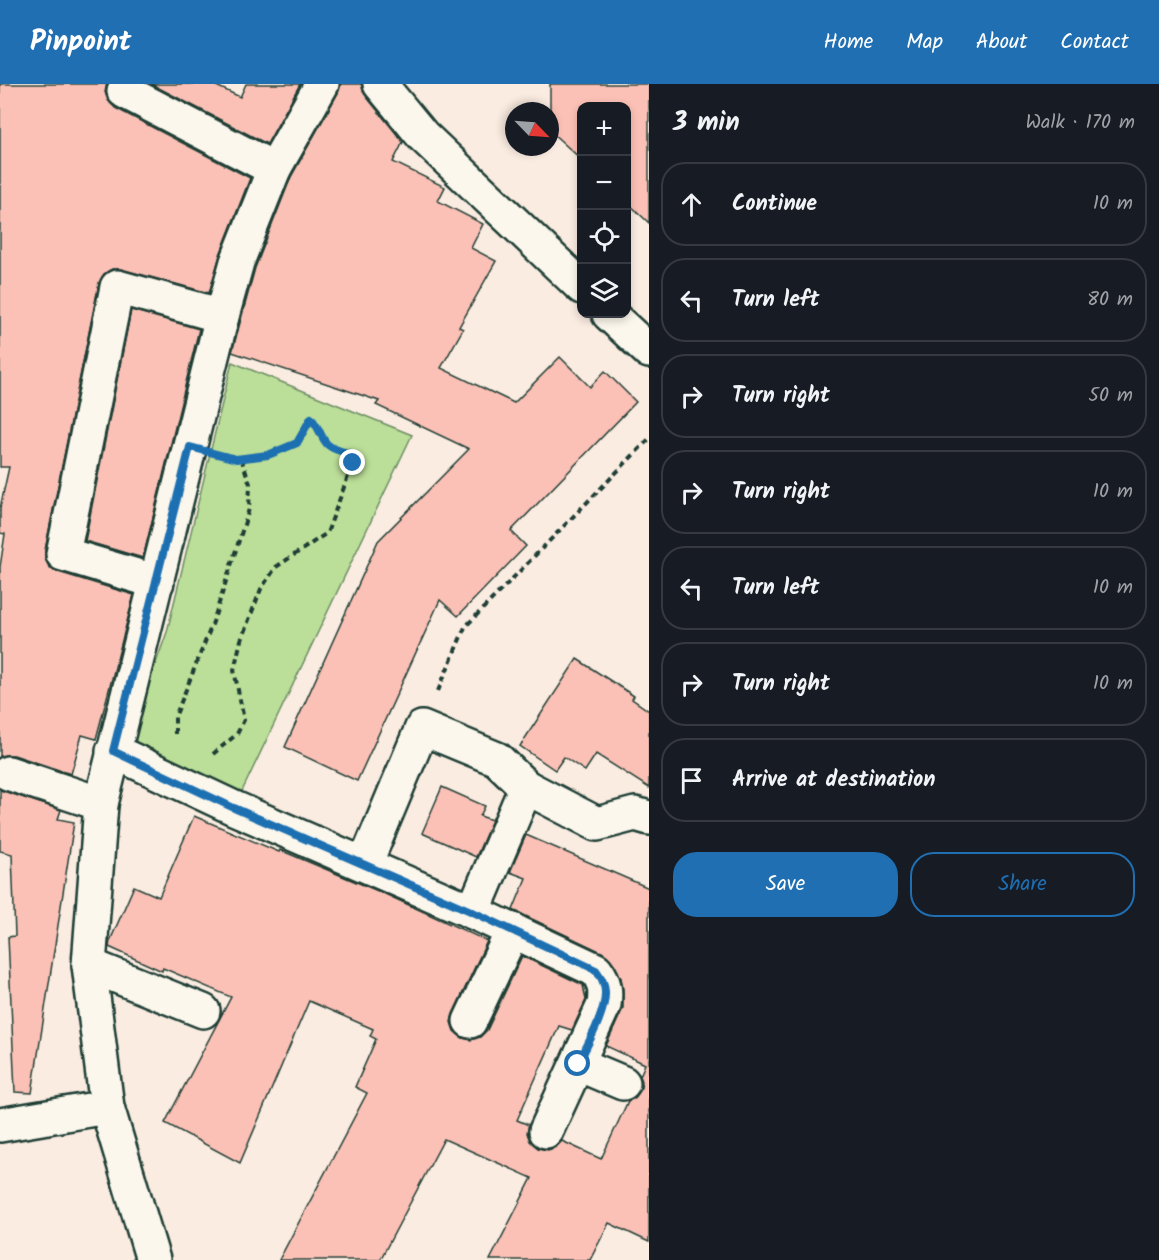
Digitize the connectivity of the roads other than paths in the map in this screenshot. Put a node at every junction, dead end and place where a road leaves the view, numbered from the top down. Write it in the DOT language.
graph roads {
  1 [pos="128,84"];
  2 [pos="322,84"];
  3 [pos="381,84"];
  4 [pos="274,169"];
  5 [pos="577,282"];
  6 [pos="222,316"];
  7 [pos="613,318"];
  8 [pos="649,351"];
  9 [pos="157,582"];
  10 [pos="113,751"];
  11 [pos="8,773"];
  12 [pos="526,787"];
  13 [pos="101,804"];
  14 [pos="649,818"];
  15 [pos="365,864"];
  16 [pos="473,912"];
  17 [pos="513,930"];
  18 [pos="89,965"];
  19 [pos="203,1011"];
  20 [pos="470,1021"];
  21 [pos="578,1064"];
  22 [pos="623,1083"];
  23 [pos="107,1107"];
  24 [pos="0,1125"];
  25 [pos="546,1131"];
  26 [pos="153,1260"];
  1 -- 4 [label="street"];
  2 -- 4 [label="street"];
  3 -- 5 [label="street"];
  4 -- 6 [label="street"];
  6 -- 9 [label="street"];
  6 -- 9 [label="street"];
  7 -- 8 [label="street"];
  9 -- 10 [label="street"];
  10 -- 13 [label="street"];
  10 -- 15 [label="street"];
  11 -- 13 [label="street"];
  12 -- 14 [label="street"];
  12 -- 15 [label="street"];
  12 -- 16 [label="street"];
  13 -- 18 [label="street"];
  15 -- 16 [label="street"];
  16 -- 17 [label="street"];
  17 -- 20 [label="street"];
  17 -- 21 [label="street"];
  18 -- 19 [label="street"];
  18 -- 23 [label="street"];
  21 -- 22 [label="street"];
  21 -- 25 [label="street"];
  23 -- 24 [label="street"];
  23 -- 26 [label="street"];
}
